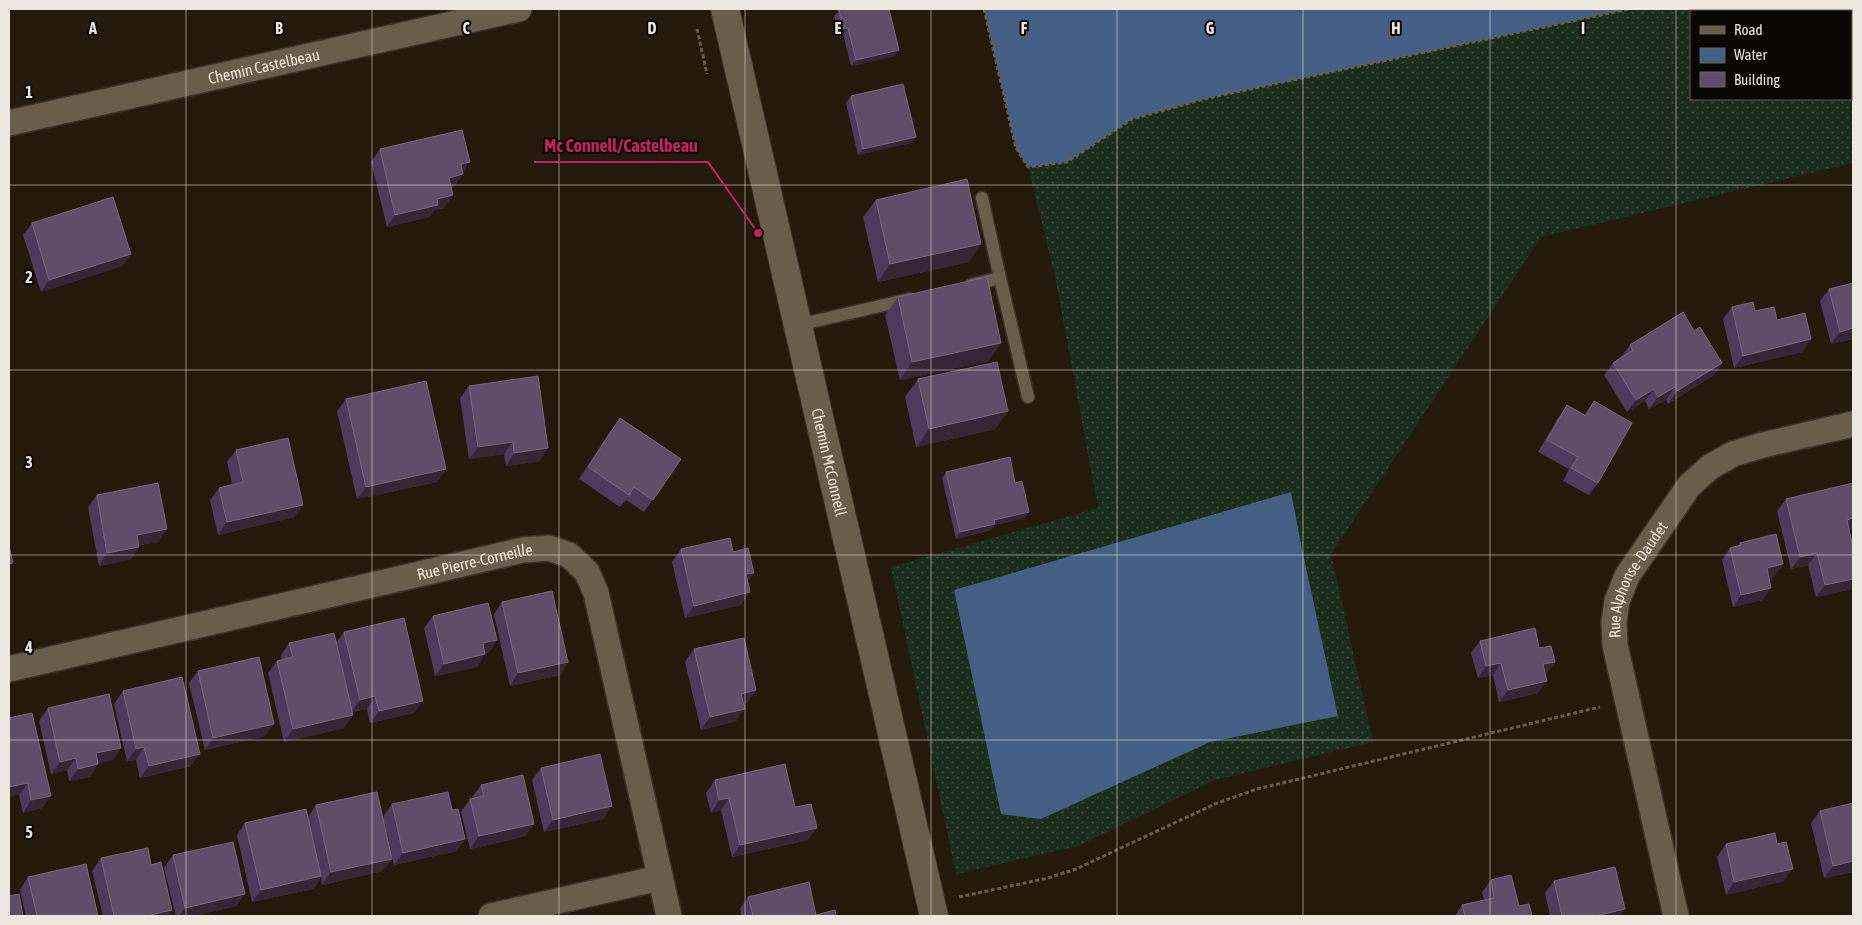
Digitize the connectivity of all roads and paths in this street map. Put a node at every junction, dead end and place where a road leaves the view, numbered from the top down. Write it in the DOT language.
graph roads {
  1 [pos="519,9"];
  2 [pos="725,9"];
  3 [pos="984,9"];
  4 [pos="1629,9"];
  5 [pos="9,124"];
  6 [pos="982,198"];
  7 [pos="1000,278"];
  8 [pos="961,287"];
  9 [pos="923,296"];
  10 [pos="798,325"];
  11 [pos="1028,397"];
  12 [pos="1853,424"];
  13 [pos="9,669"];
  14 [pos="1627,700"];
  15 [pos="660,878"];
  16 [pos="933,909"];
  17 [pos="491,916"];
  18 [pos="670,916"];
  19 [pos="1676,916"];
  1 -- 5 [label="street, Chemin Castelbeau"];
  2 -- 10 [label="street, Chemin McConnell"];
  3 -- 4 [label="path"];
  6 -- 7 [label="lane"];
  7 -- 8 [label="lane"];
  7 -- 11 [label="lane"];
  9 -- 10 [label="lane"];
  10 -- 16 [label="street, Chemin McConnell"];
  12 -- 14 [label="street, Rue Alphonse-Daudet"];
  13 -- 15 [label="street, Rue Pierre-Corneille"];
  14 -- 16 [label="path"];
  14 -- 19 [label="street, Rue Alphonse-Daudet"];
  15 -- 17 [label="street"];
  15 -- 18 [label="street, Rue Pierre-Corneille"];
}
